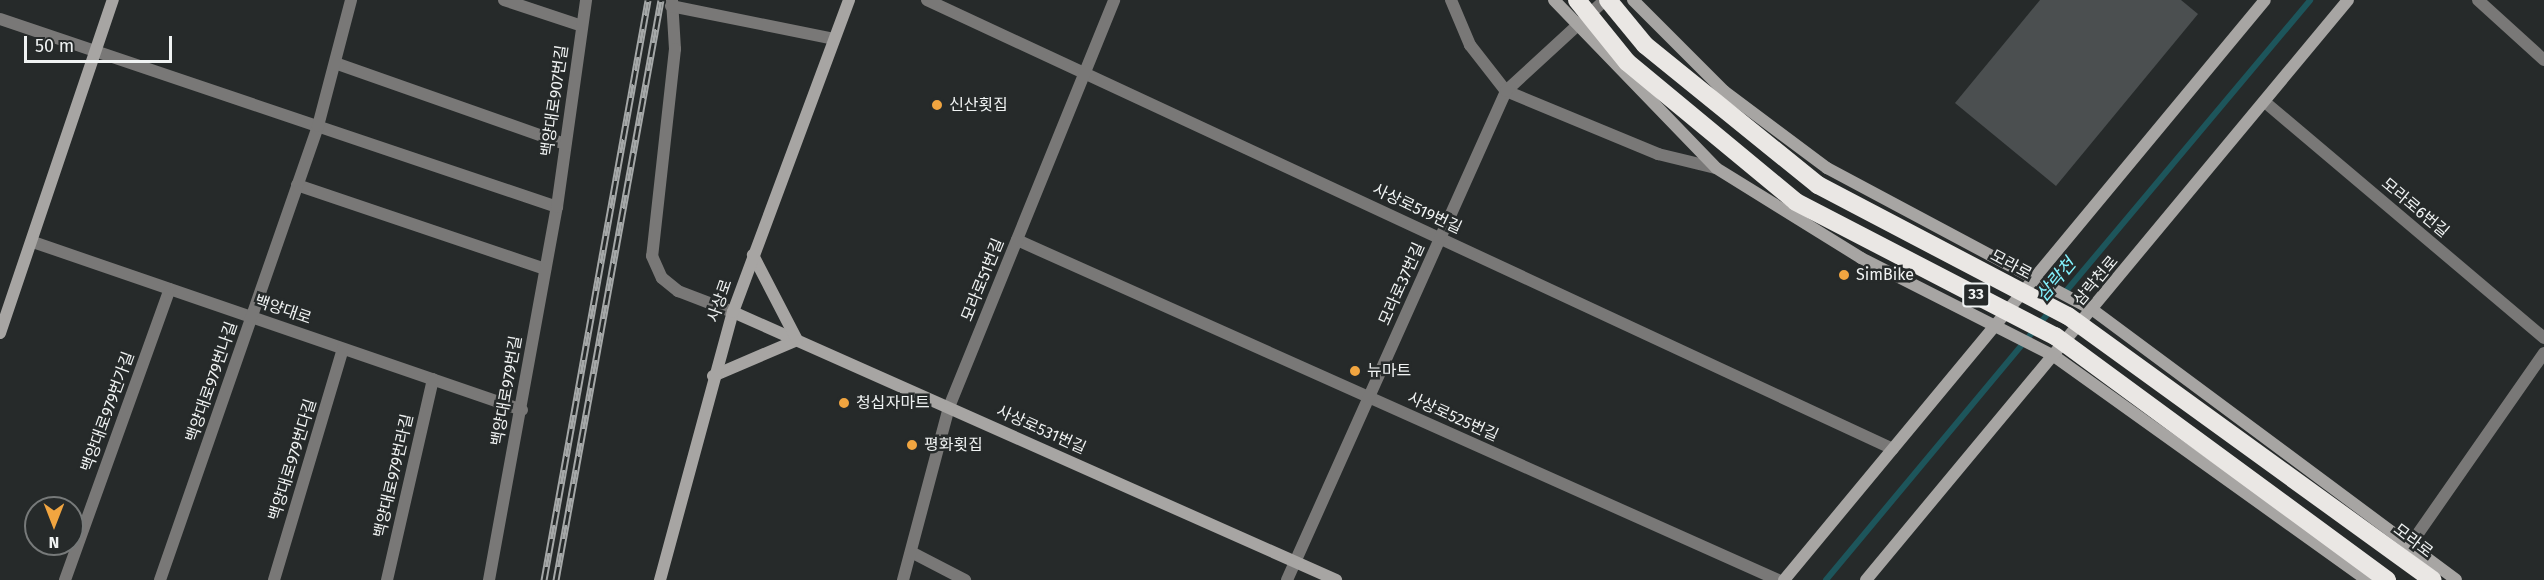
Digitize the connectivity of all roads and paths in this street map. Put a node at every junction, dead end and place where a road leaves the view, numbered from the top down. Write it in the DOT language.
graph roads {
  1 [pos="113,0"];
  2 [pos="351,0"];
  3 [pos="504,0"];
  4 [pos="586,0"];
  5 [pos="849,0"];
  6 [pos="927,0"];
  7 [pos="1114,0"];
  8 [pos="1451,0"];
  9 [pos="1554,0"];
  10 [pos="1577,0"];
  11 [pos="1606,0"];
  12 [pos="1633,0"];
  13 [pos="2265,0"];
  14 [pos="2348,0"];
  15 [pos="2478,0"];
  16 [pos="671,3"];
  17 [pos="0,20"];
  18 [pos="1575,25"];
  19 [pos="582,26"];
  20 [pos="834,39"];
  21 [pos="96,52"];
  22 [pos="2544,60"];
  23 [pos="335,63"];
  24 [pos="1084,73"];
  25 [pos="1506,91"];
  26 [pos="2266,103"];
  27 [pos="318,126"];
  28 [pos="565,144"];
  29 [pos="1716,168"];
  30 [pos="297,184"];
  31 [pos="557,207"];
  32 [pos="1440,238"];
  33 [pos="1017,240"];
  34 [pos="33,242"];
  35 [pos="753,255"];
  36 [pos="545,268"];
  37 [pos="2036,276"];
  38 [pos="170,289"];
  39 [pos="2093,310"];
  40 [pos="733,312"];
  41 [pos="252,317"];
  42 [pos="1996,325"];
  43 [pos="0,333"];
  44 [pos="2544,338"];
  45 [pos="797,340"];
  46 [pos="343,349"];
  47 [pos="2544,353"];
  48 [pos="2054,357"];
  49 [pos="713,376"];
  50 [pos="433,379"];
  51 [pos="1369,398"];
  52 [pos="949,407"];
  53 [pos="522,410"];
  54 [pos="1893,449"];
  55 [pos="2330,535"];
  56 [pos="2410,545"];
  57 [pos="911,552"];
  58 [pos="1295,562"];
  59 [pos="65,580"];
  60 [pos="160,580"];
  61 [pos="274,580"];
  62 [pos="387,580"];
  63 [pos="489,580"];
  64 [pos="660,580"];
  65 [pos="903,580"];
  66 [pos="965,580"];
  67 [pos="1287,580"];
  68 [pos="1336,580"];
  69 [pos="1778,580"];
  70 [pos="1784,580"];
  71 [pos="1866,580"];
  72 [pos="2367,580"];
  73 [pos="2378,580"];
  74 [pos="2387,580"];
  75 [pos="2433,580"];
  76 [pos="2456,580"];
  1 -- 21 [label="main road"];
  2 -- 23 [label="street, 백양대로979번나길"];
  3 -- 19 [label="street"];
  4 -- 19 [label="street, 백양대로907번길"];
  5 -- 20 [label="main road, 사상로"];
  6 -- 24 [label="street, 사상로519번길"];
  7 -- 24 [label="street, 모라로51번길"];
  8 -- 25 [label="street"];
  9 -- 18 [label="main road"];
  10 -- 55 [label="highway, 33"];
  11 -- 18 [label="street, 모라로37번길"];
  11 -- 75 [label="highway, 모라로 / 33"];
  12 -- 37 [label="main road, 모라로"];
  13 -- 37 [label="main road"];
  14 -- 26 [label="main road, 삼락천로"];
  15 -- 22 [label="street"];
  16 -- 20 [label="street"];
  16 -- 40 [label="street"];
  17 -- 21 [label="street"];
  18 -- 25 [label="street, 모라로37번길"];
  18 -- 29 [label="main road"];
  19 -- 28 [label="street, 백양대로907번길"];
  20 -- 35 [label="main road, 사상로"];
  21 -- 27 [label="street"];
  21 -- 34 [label="main road"];
  23 -- 27 [label="street, 백양대로979번나길"];
  23 -- 28 [label="street"];
  24 -- 32 [label="street, 사상로519번길"];
  24 -- 33 [label="street, 모라로51번길"];
  25 -- 29 [label="street"];
  25 -- 32 [label="street, 모라로37번길"];
  26 -- 39 [label="main road, 삼락천로"];
  26 -- 44 [label="street, 모라로6번길"];
  27 -- 30 [label="street, 백양대로979번나길"];
  27 -- 31 [label="street"];
  28 -- 31 [label="street, 백양대로907번길"];
  29 -- 42 [label="main road"];
  30 -- 36 [label="street"];
  30 -- 41 [label="street, 백양대로979번나길"];
  31 -- 36 [label="street, 백양대로979번길"];
  32 -- 51 [label="street, 모라로37번길"];
  32 -- 54 [label="street, 사상로519번길"];
  33 -- 51 [label="street, 사상로525번길"];
  33 -- 52 [label="street, 모라로51번길"];
  34 -- 38 [label="street, 백양대로"];
  34 -- 43 [label="main road"];
  35 -- 40 [label="main road, 사상로"];
  35 -- 45 [label="main road"];
  36 -- 53 [label="street, 백양대로979번길"];
  37 -- 39 [label="main road, 모라로"];
  37 -- 42 [label="main road"];
  38 -- 41 [label="street, 백양대로"];
  38 -- 59 [label="street, 백양대로979번가길"];
  39 -- 48 [label="main road, 삼락천로"];
  39 -- 56 [label="main road, 모라로"];
  40 -- 45 [label="main road, 사상로531번길"];
  40 -- 49 [label="main road, 사상로"];
  41 -- 46 [label="street, 백양대로"];
  41 -- 60 [label="street, 백양대로979번나길"];
  42 -- 48 [label="main road"];
  42 -- 54 [label="main road"];
  45 -- 49 [label="main road"];
  45 -- 52 [label="main road, 사상로531번길"];
  46 -- 50 [label="street, 백양대로"];
  46 -- 61 [label="street, 백양대로979번다길"];
  47 -- 56 [label="street"];
  48 -- 71 [label="main road, 삼락천로"];
  48 -- 72 [label="main road"];
  49 -- 64 [label="main road, 사상로"];
  50 -- 53 [label="street, 백양대로"];
  50 -- 62 [label="street, 백양대로979번라길"];
  51 -- 58 [label="street, 모라로37번길"];
  51 -- 69 [label="street, 사상로525번길"];
  52 -- 57 [label="street, 모라로51번길"];
  52 -- 58 [label="main road, 사상로531번길"];
  53 -- 63 [label="street, 백양대로979번길"];
  54 -- 70 [label="main road"];
  55 -- 73 [label="highway"];
  55 -- 74 [label="highway, 33"];
  56 -- 76 [label="main road, 모라로"];
  57 -- 65 [label="street, 모라로51번길"];
  57 -- 66 [label="street"];
  58 -- 67 [label="street, 모라로37번길"];
  58 -- 68 [label="main road, 사상로531번길"];
}
